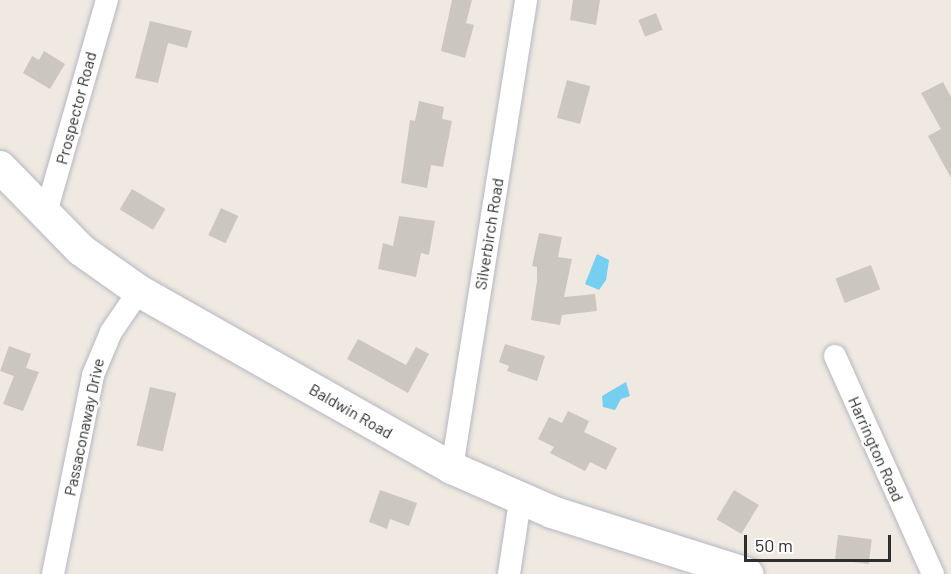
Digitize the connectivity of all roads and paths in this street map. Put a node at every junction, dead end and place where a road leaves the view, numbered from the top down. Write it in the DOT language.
graph roads {
  1 [pos="107,0"];
  2 [pos="526,0"];
  3 [pos="0,167"];
  4 [pos="45,216"];
  5 [pos="140,291"];
  6 [pos="835,356"];
  7 [pos="452,468"];
  8 [pos="520,501"];
  9 [pos="53,574"];
  10 [pos="508,574"];
  11 [pos="747,574"];
  12 [pos="933,574"];
  1 -- 4 [label="street, Prospector Road"];
  2 -- 7 [label="street, Silverbirch Road"];
  3 -- 4 [label="street, Baldwin Road"];
  4 -- 5 [label="street, Baldwin Road"];
  5 -- 7 [label="street, Baldwin Road"];
  5 -- 9 [label="street, Passaconaway Drive"];
  6 -- 12 [label="street, Harrington Road"];
  7 -- 8 [label="street, Baldwin Road"];
  8 -- 10 [label="street"];
  8 -- 11 [label="street, Baldwin Road"];
}
